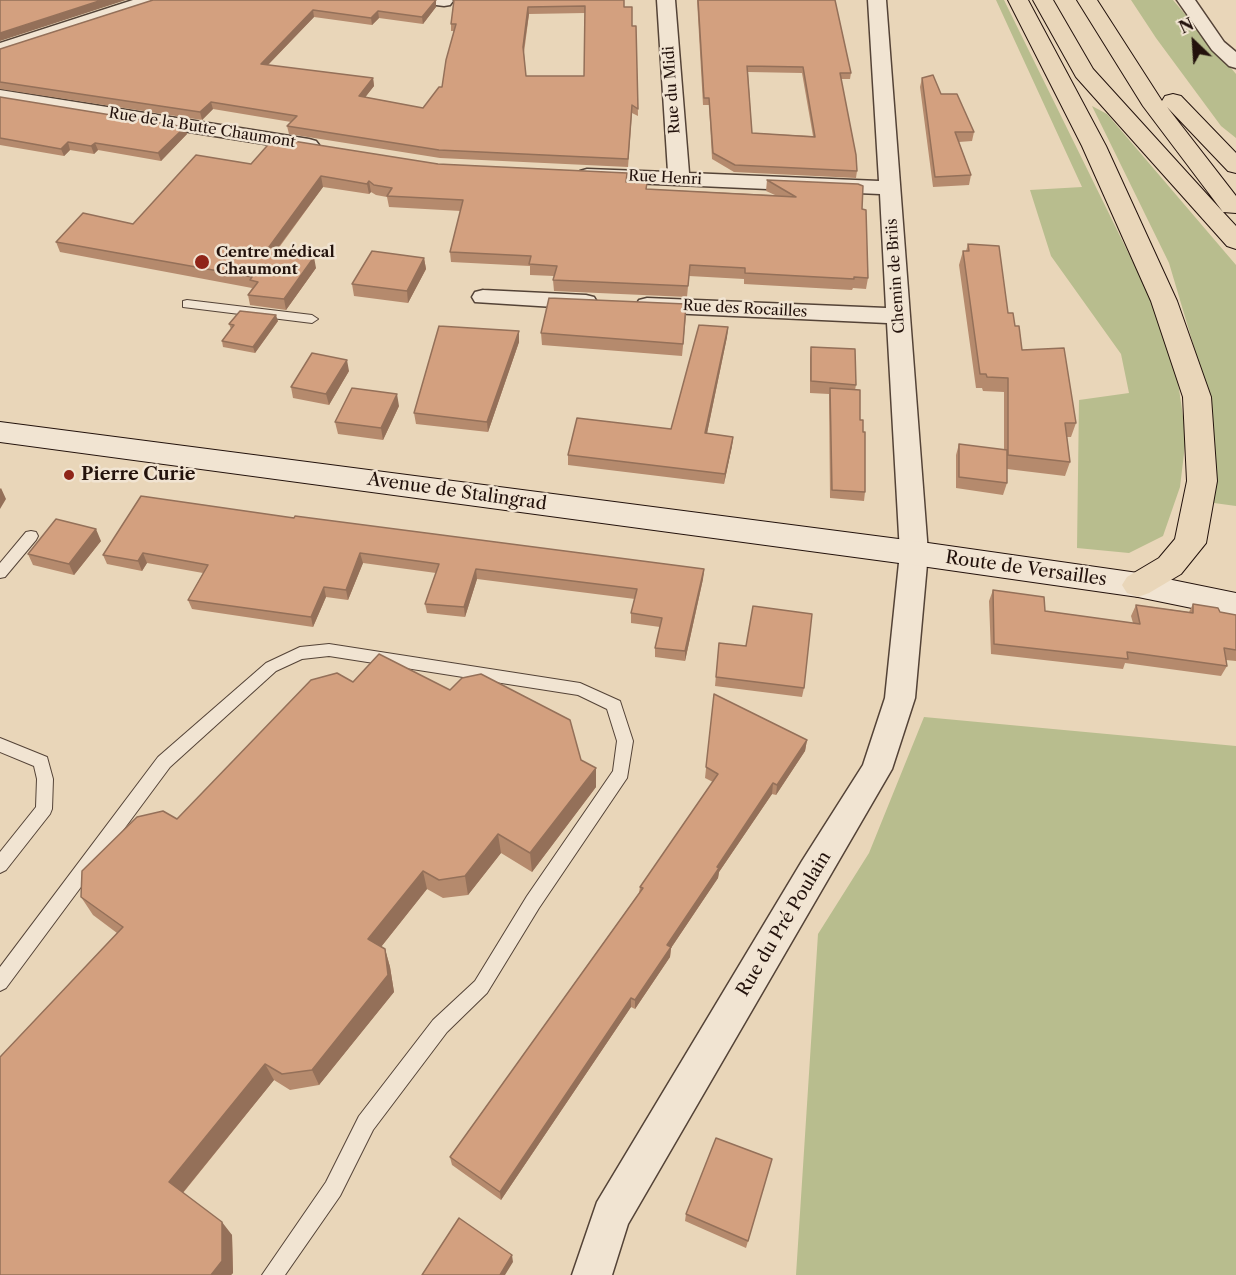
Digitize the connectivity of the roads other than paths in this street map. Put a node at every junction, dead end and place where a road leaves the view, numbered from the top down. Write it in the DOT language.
graph roads {
  1 [pos="152,0"];
  2 [pos="666,0"];
  3 [pos="877,0"];
  4 [pos="1018,0"];
  5 [pos="1042,0"];
  6 [pos="1087,0"];
  7 [pos="1186,0"];
  8 [pos="1109,35"];
  9 [pos="0,49"];
  10 [pos="1236,62"];
  11 [pos="0,96"];
  12 [pos="324,148"];
  13 [pos="1236,166"];
  14 [pos="565,174"];
  15 [pos="679,179"];
  16 [pos="890,188"];
  17 [pos="1236,212"];
  18 [pos="1236,241"];
  19 [pos="483,297"];
  20 [pos="602,302"];
  21 [pos="187,304"];
  22 [pos="626,304"];
  23 [pos="899,316"];
  24 [pos="312,320"];
  25 [pos="0,432"];
  26 [pos="31,536"];
  27 [pos="914,553"];
  28 [pos="0,573"];
  29 [pos="1138,585"];
  30 [pos="1236,590"];
  31 [pos="1236,604"];
  32 [pos="0,744"];
  33 [pos="0,865"];
  34 [pos="0,982"];
  35 [pos="272,1275"];
  36 [pos="592,1275"];
  1 -- 9 [label="street"];
  2 -- 15 [label="street, Rue du Midi"];
  3 -- 16 [label="street, Chemin de Briis"];
  4 -- 29 [label="main road"];
  5 -- 18 [label="main road"];
  6 -- 8 [label="main road"];
  7 -- 10 [label="street"];
  8 -- 13 [label="main road"];
  8 -- 17 [label="main road"];
  11 -- 12 [label="street, Rue de la Butte Chaumont"];
  14 -- 15 [label="street, Rue Henri"];
  15 -- 16 [label="street, Rue Henri"];
  16 -- 23 [label="street, Chemin de Briis"];
  19 -- 20 [label="street"];
  21 -- 24 [label="lane"];
  22 -- 23 [label="street, Rue des Rocailles"];
  23 -- 27 [label="street, Chemin de Briis"];
  25 -- 27 [label="main road, Avenue de Stalingrad"];
  26 -- 28 [label="lane"];
  27 -- 29 [label="main road, Route de Versailles"];
  27 -- 36 [label="street, Rue du Pré Poulain"];
  29 -- 30 [label="main road, Route de Versailles"];
  29 -- 31 [label="main road, Route de Versailles"];
  32 -- 33 [label="lane"];
  34 -- 35 [label="lane"];
}
